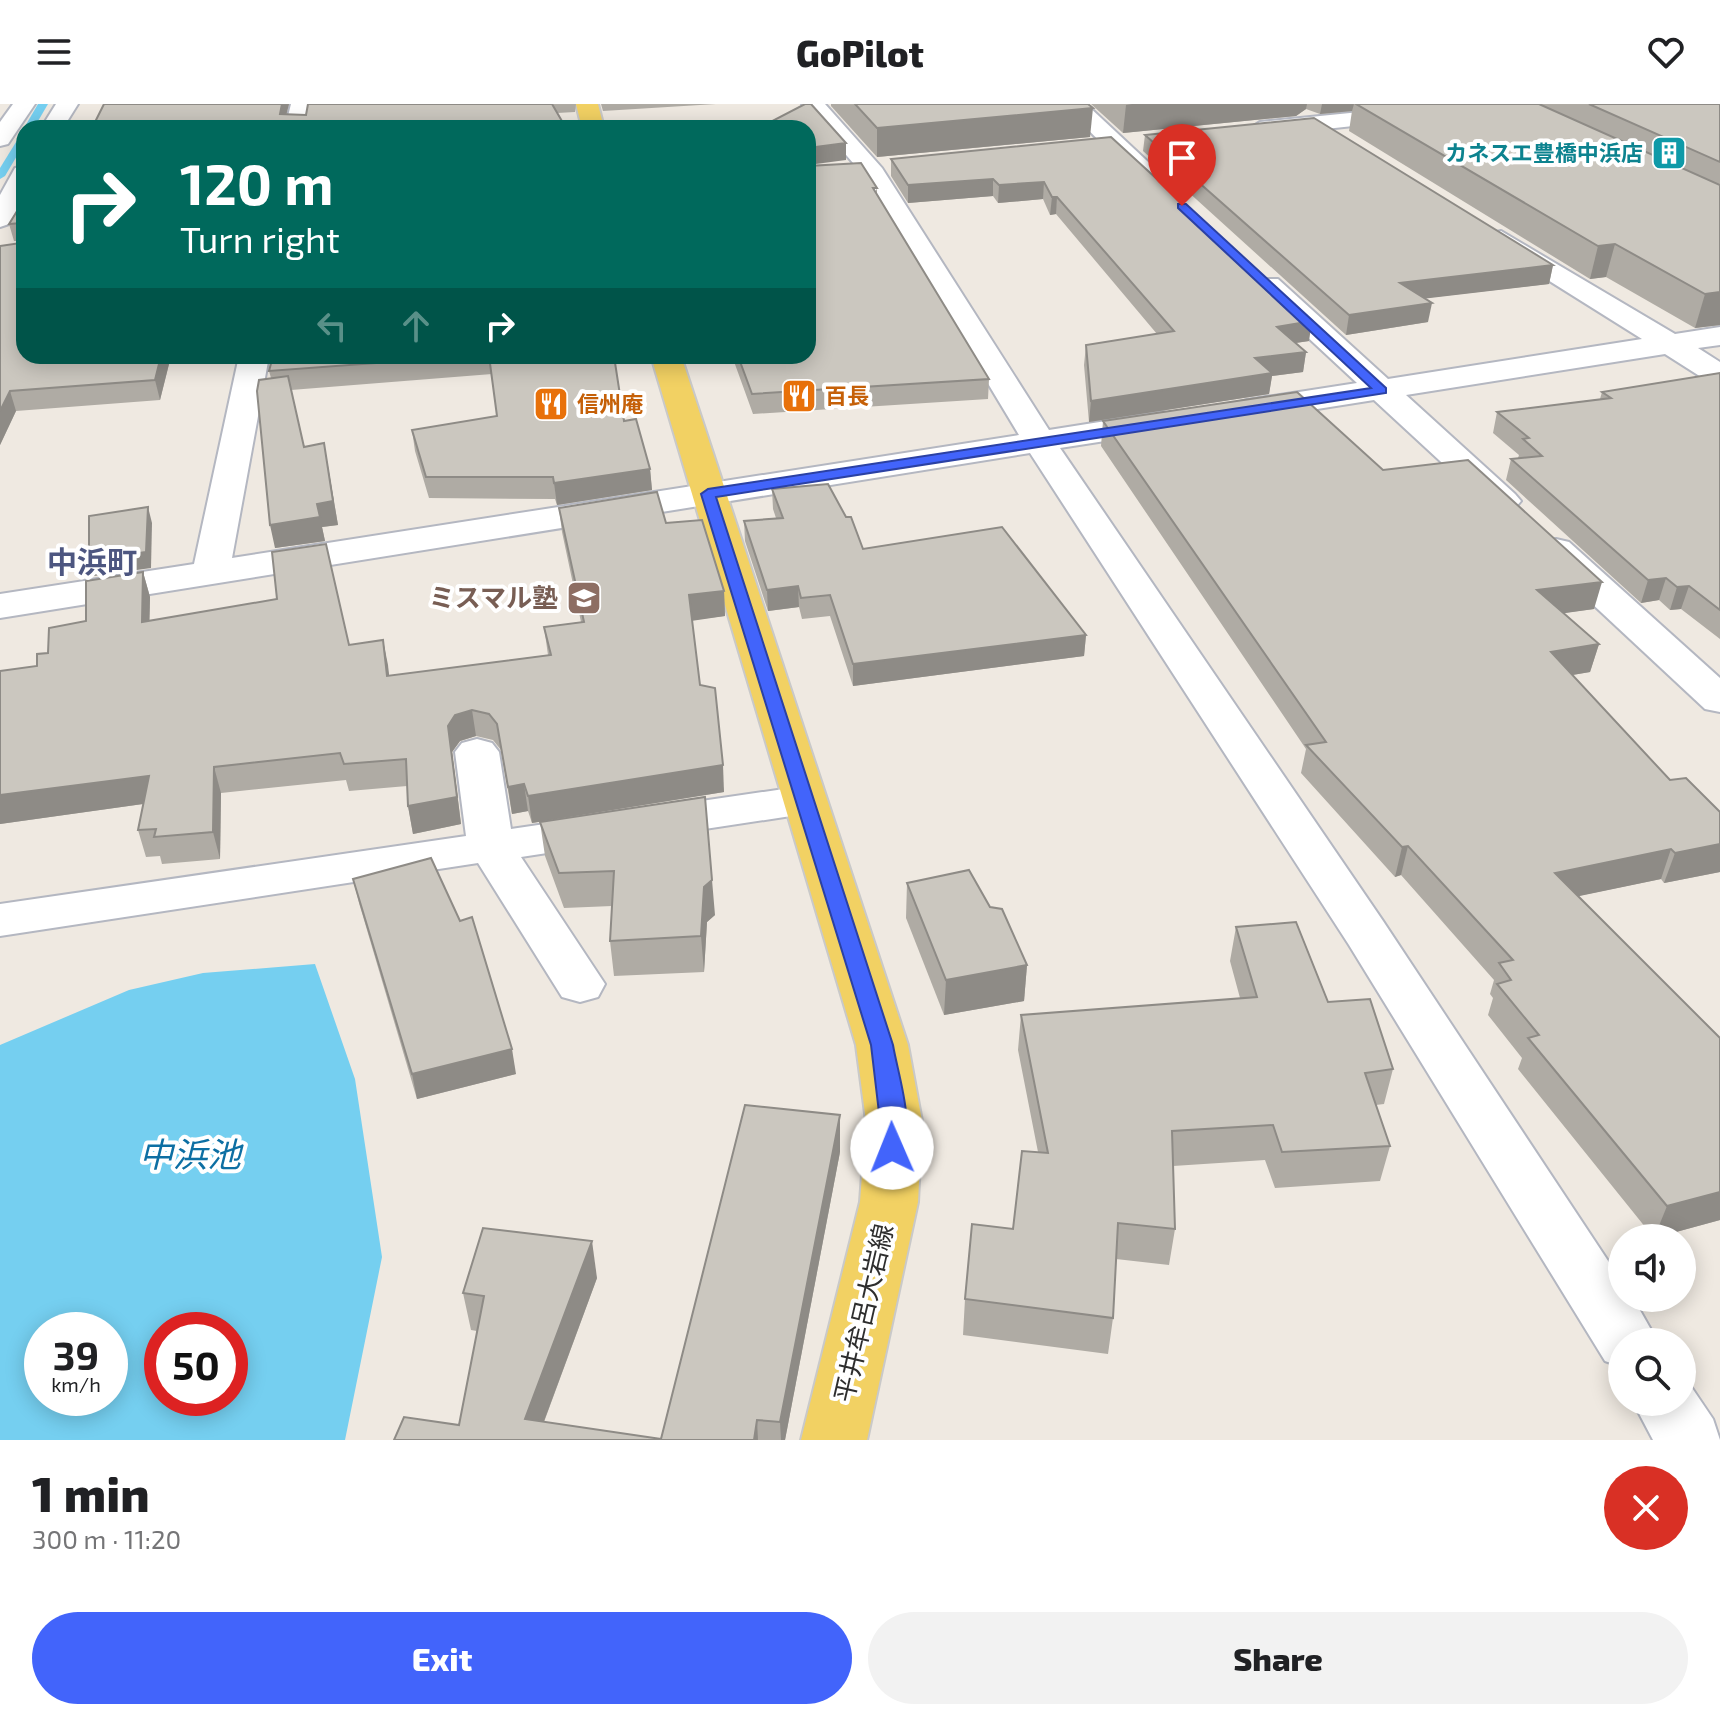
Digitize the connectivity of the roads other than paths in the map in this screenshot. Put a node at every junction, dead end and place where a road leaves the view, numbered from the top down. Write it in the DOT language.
graph roads {
  1 [pos="24,104"];
  2 [pos="813,104"];
  3 [pos="1073,104"];
  4 [pos="1283,104"];
  5 [pos="1438,111"];
  6 [pos="1315,123"];
  7 [pos="1235,131"];
  8 [pos="0,139"];
  9 [pos="1354,147"];
  10 [pos="16,188"];
  11 [pos="1173,198"];
  12 [pos="0,219"];
  13 [pos="1485,229"];
  14 [pos="1242,262"];
  15 [pos="1720,336"];
  16 [pos="1669,344"];
  17 [pos="252,364"];
  18 [pos="668,364"];
  19 [pos="1720,375"];
  20 [pos="1381,390"];
  21 [pos="1041,440"];
  22 [pos="708,494"];
  23 [pos="211,571"];
  24 [pos="0,606"];
  25 [pos="1720,700"];
  26 [pos="477,752"];
  27 [pos="804,800"];
  28 [pos="491,847"];
  29 [pos="0,920"];
  30 [pos="580,984"];
  31 [pos="1618,1328"];
  32 [pos="1674,1416"];
  33 [pos="834,1440"];
  34 [pos="1690,1440"];
  1 -- 8 [label="street"];
  2 -- 21 [label="street"];
  3 -- 11 [label="street"];
  4 -- 6 [label="street"];
  5 -- 6 [label="street"];
  6 -- 7 [label="street"];
  6 -- 9 [label="street"];
  10 -- 12 [label="street"];
  13 -- 16 [label="street"];
  14 -- 20 [label="street"];
  15 -- 16 [label="street"];
  16 -- 19 [label="street"];
  16 -- 20 [label="street"];
  17 -- 23 [label="street"];
  18 -- 22 [label="main road, 平井牟呂大岩線"];
  20 -- 21 [label="street"];
  20 -- 25 [label="street"];
  21 -- 22 [label="street"];
  21 -- 31 [label="street"];
  22 -- 23 [label="street"];
  22 -- 27 [label="main road, 平井牟呂大岩線"];
  23 -- 24 [label="street"];
  26 -- 28 [label="street"];
  27 -- 28 [label="street"];
  27 -- 33 [label="main road, 平井牟呂大岩線"];
  28 -- 29 [label="street"];
  28 -- 30 [label="street"];
  32 -- 34 [label="street"];
}
